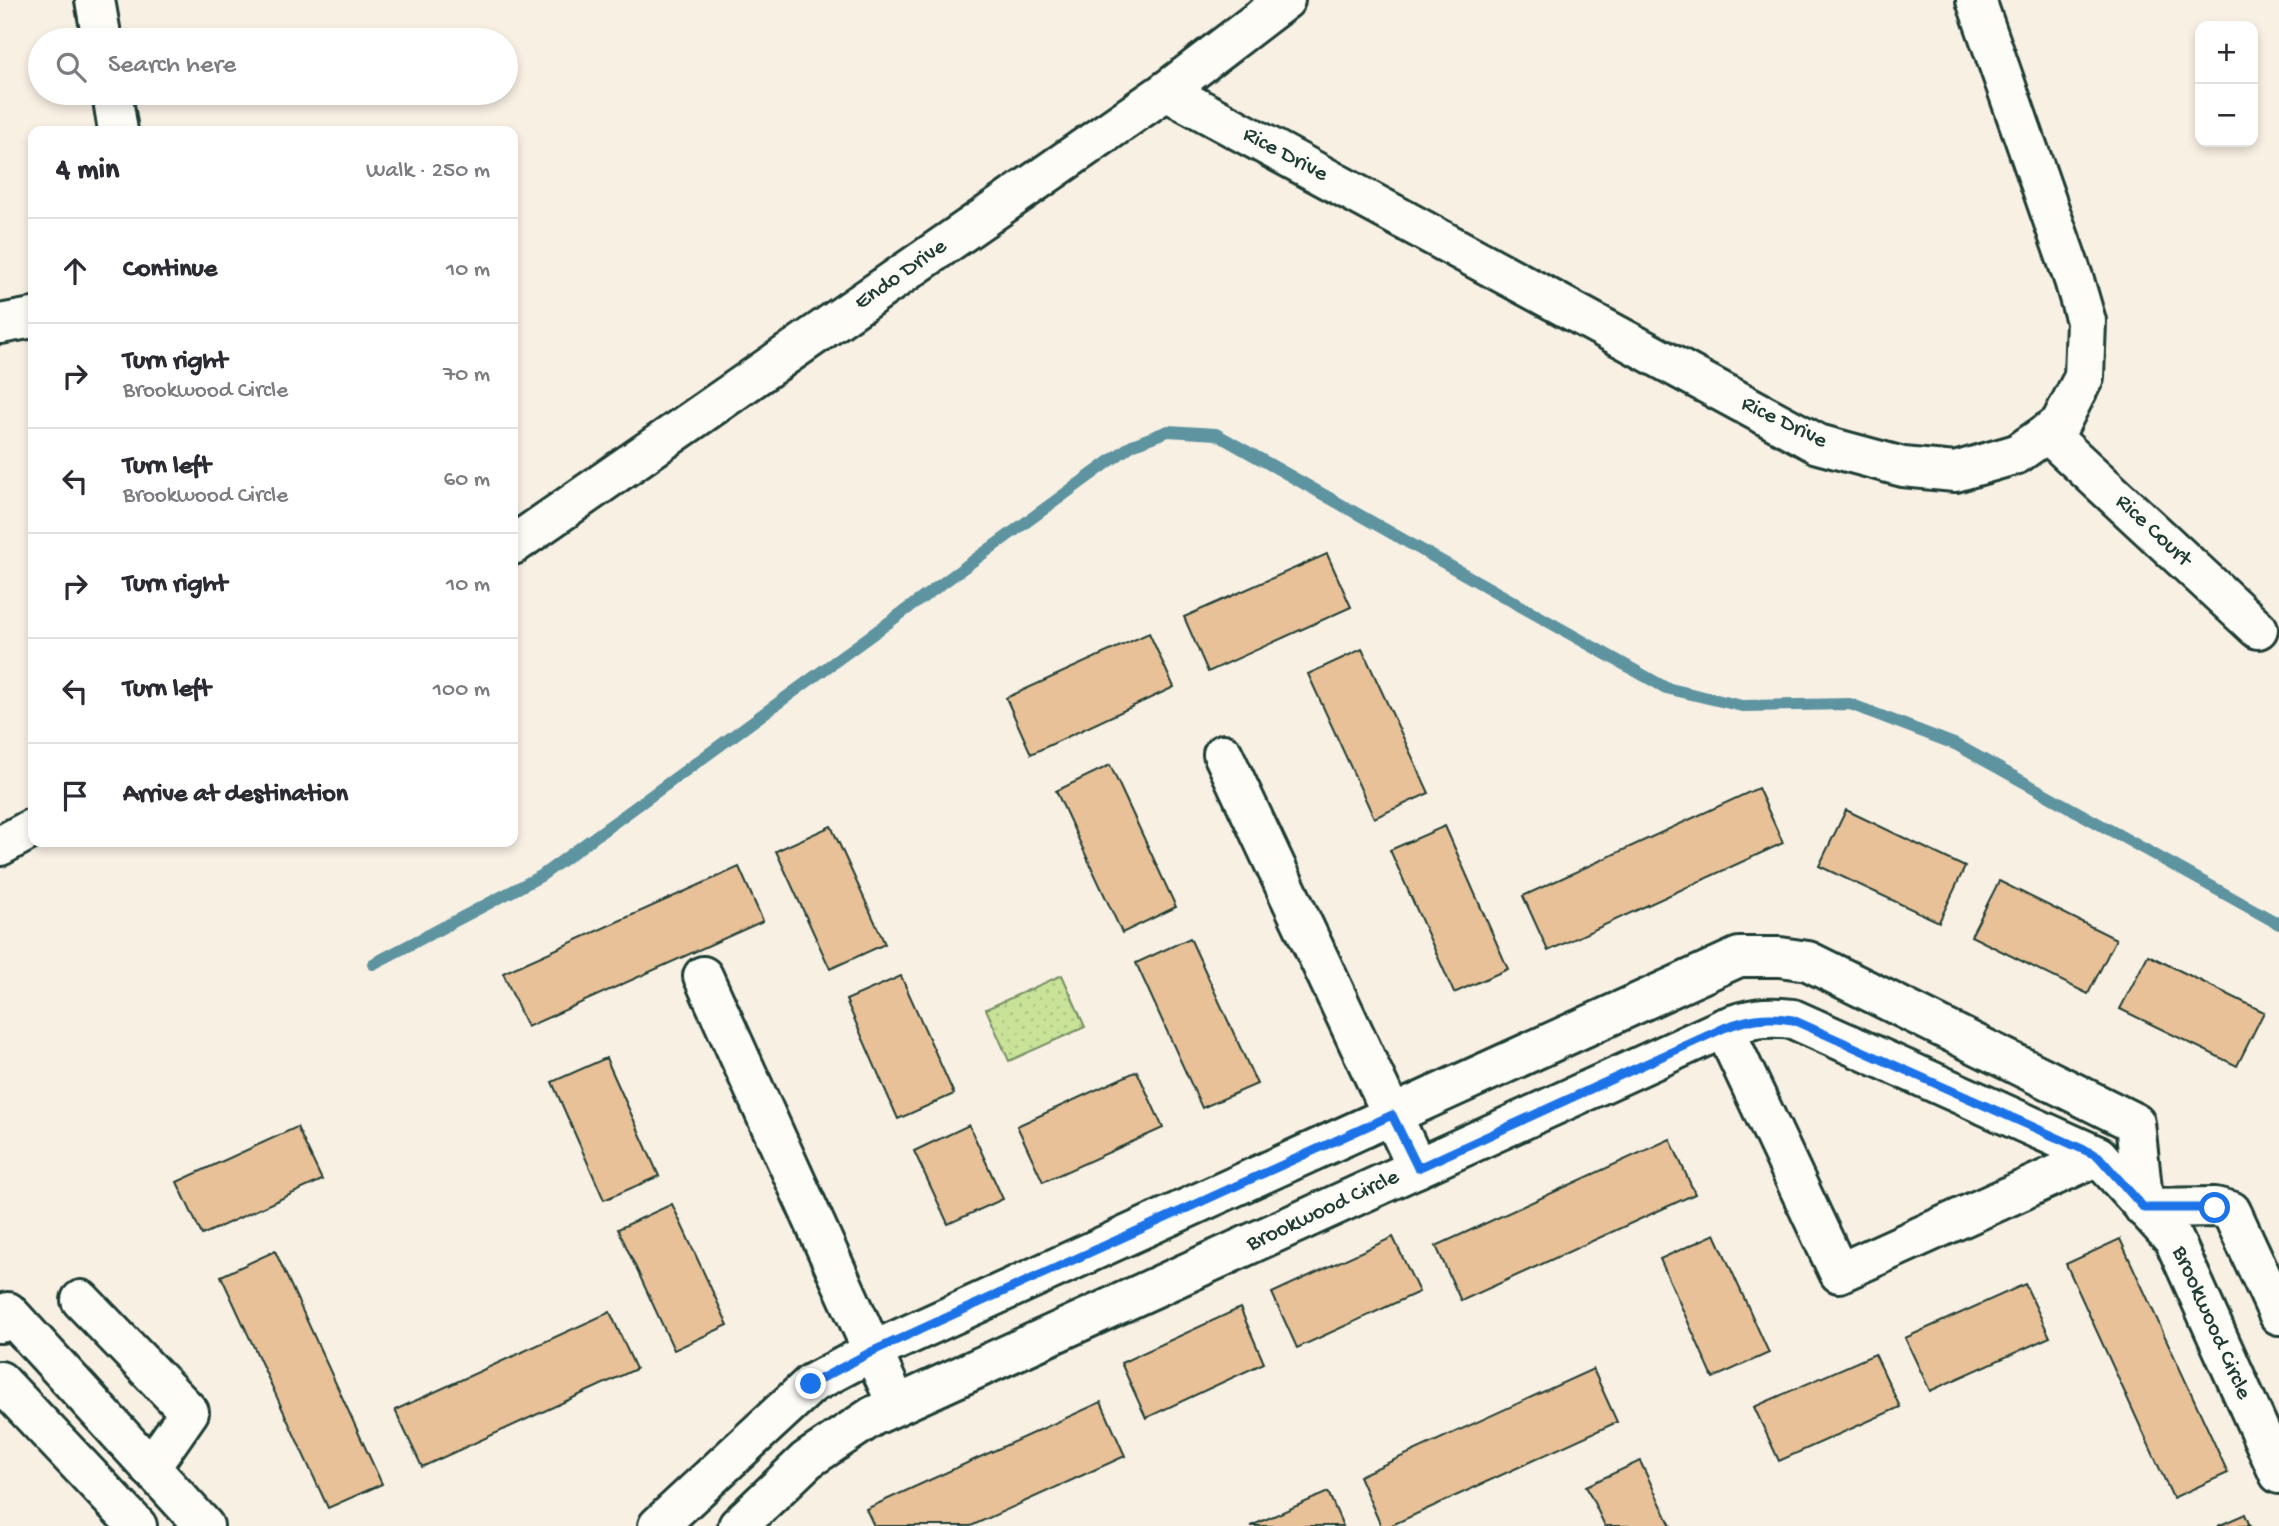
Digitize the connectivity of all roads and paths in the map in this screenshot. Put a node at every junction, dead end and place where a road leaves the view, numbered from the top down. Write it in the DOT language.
graph roads {
  1 [pos="95,0"];
  2 [pos="1284,0"];
  3 [pos="1976,0"];
  4 [pos="100,28"];
  5 [pos="1166,91"];
  6 [pos="114,105"];
  7 [pos="117,126"];
  8 [pos="28,319"];
  9 [pos="0,324"];
  10 [pos="2047,433"];
  11 [pos="518,542"];
  12 [pos="2258,629"];
  13 [pos="1223,754"];
  14 [pos="28,831"];
  15 [pos="0,845"];
  16 [pos="703,976"];
  17 [pos="1724,1028"];
  18 [pos="1392,1115"];
  19 [pos="2098,1156"];
  20 [pos="1418,1168"];
  21 [pos="2144,1208"];
  22 [pos="81,1300"];
  23 [pos="2279,1315"];
  24 [pos="0,1323"];
  25 [pos="873,1351"];
  26 [pos="0,1381"];
  27 [pos="897,1405"];
  28 [pos="150,1468"];
  29 [pos="2279,1474"];
  30 [pos="750,1522"];
  31 [pos="137,1526"];
  32 [pos="204,1526"];
  33 [pos="658,1526"];
  1 -- 4 [label="street"];
  2 -- 5 [label="street, Endo Drive"];
  3 -- 10 [label="street, Rice Drive"];
  5 -- 10 [label="street, Rice Drive"];
  5 -- 11 [label="street, Endo Drive"];
  6 -- 7 [label="street"];
  8 -- 9 [label="street"];
  10 -- 12 [label="street, Rice Court"];
  13 -- 18 [label="street"];
  14 -- 15 [label="street"];
  16 -- 25 [label="street"];
  17 -- 19 [label="street, Brookwood Circle"];
  17 -- 19 [label="street"];
  17 -- 20 [label="street, Brookwood Circle"];
  18 -- 20 [label="street"];
  18 -- 21 [label="street"];
  18 -- 25 [label="street"];
  19 -- 21 [label="street, Brookwood Circle"];
  20 -- 27 [label="street, Brookwood Circle"];
  21 -- 23 [label="street"];
  21 -- 29 [label="street, Brookwood Circle"];
  22 -- 28 [label="street"];
  24 -- 28 [label="street"];
  25 -- 27 [label="street"];
  25 -- 33 [label="street"];
  26 -- 31 [label="street"];
  27 -- 30 [label="street, Brookwood Circle"];
  28 -- 32 [label="street"];
}
